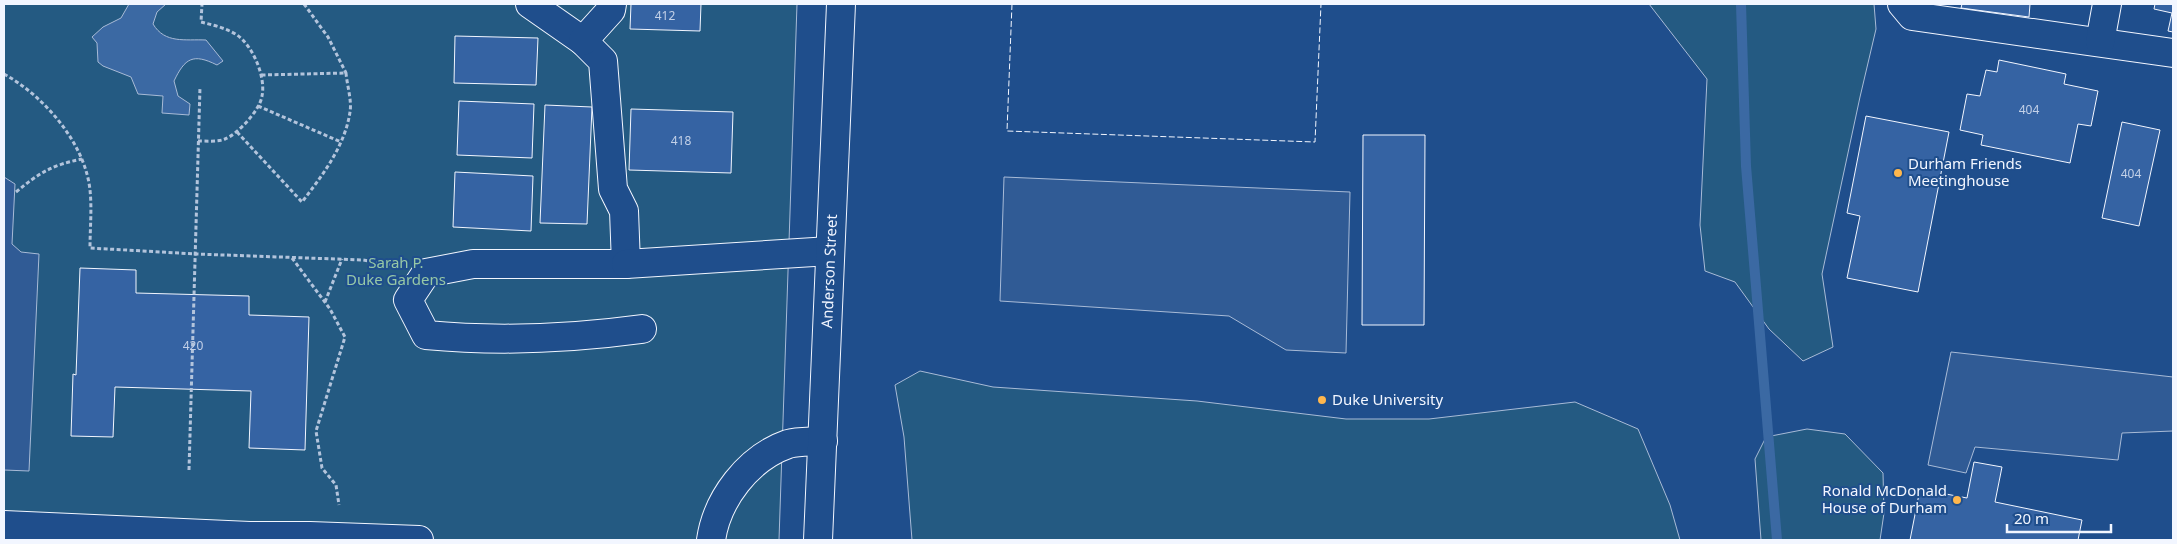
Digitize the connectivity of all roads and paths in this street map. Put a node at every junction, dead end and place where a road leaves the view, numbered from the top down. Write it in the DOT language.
graph roads {
  1 [pos="202,4"];
  2 [pos="304,4"];
  3 [pos="530,4"];
  4 [pos="612,4"];
  5 [pos="841,4"];
  6 [pos="1902,4"];
  7 [pos="2107,4"];
  8 [pos="583,41"];
  9 [pos="2100,42"];
  10 [pos="2173,53"];
  11 [pos="346,73"];
  12 [pos="4,74"];
  13 [pos="262,75"];
  14 [pos="200,87"];
  15 [pos="258,106"];
  16 [pos="237,132"];
  17 [pos="198,141"];
  18 [pos="341,142"];
  19 [pos="82,160"];
  20 [pos="16,192"];
  21 [pos="830,251"];
  22 [pos="196,254"];
  23 [pos="292,258"];
  24 [pos="342,259"];
  25 [pos="626,264"];
  26 [pos="426,273"];
  27 [pos="325,302"];
  28 [pos="642,329"];
  29 [pos="823,441"];
  30 [pos="189,470"];
  31 [pos="340,510"];
  32 [pos="4,524"];
  33 [pos="419,540"];
  34 [pos="711,540"];
  35 [pos="818,540"];
  1 -- 13 [label="path"];
  2 -- 11 [label="path"];
  3 -- 8 [label="street"];
  4 -- 8 [label="street"];
  5 -- 21 [label="street, Anderson Street"];
  6 -- 9 [label="street"];
  7 -- 9 [label="street"];
  8 -- 25 [label="street"];
  9 -- 10 [label="street"];
  11 -- 13 [label="path"];
  11 -- 18 [label="path"];
  12 -- 19 [label="path"];
  13 -- 15 [label="path"];
  14 -- 17 [label="path"];
  15 -- 16 [label="path"];
  15 -- 18 [label="path"];
  16 -- 17 [label="path"];
  16 -- 18 [label="path"];
  17 -- 22 [label="path"];
  19 -- 20 [label="path"];
  19 -- 22 [label="path"];
  21 -- 25 [label="street"];
  21 -- 29 [label="street, Anderson Street"];
  22 -- 23 [label="path"];
  22 -- 30 [label="path"];
  23 -- 24 [label="path"];
  23 -- 27 [label="path"];
  24 -- 26 [label="path"];
  24 -- 27 [label="path"];
  25 -- 26 [label="street"];
  26 -- 28 [label="street"];
  27 -- 31 [label="path"];
  29 -- 34 [label="street"];
  29 -- 35 [label="street, Anderson Street"];
  32 -- 33 [label="street"];
}
